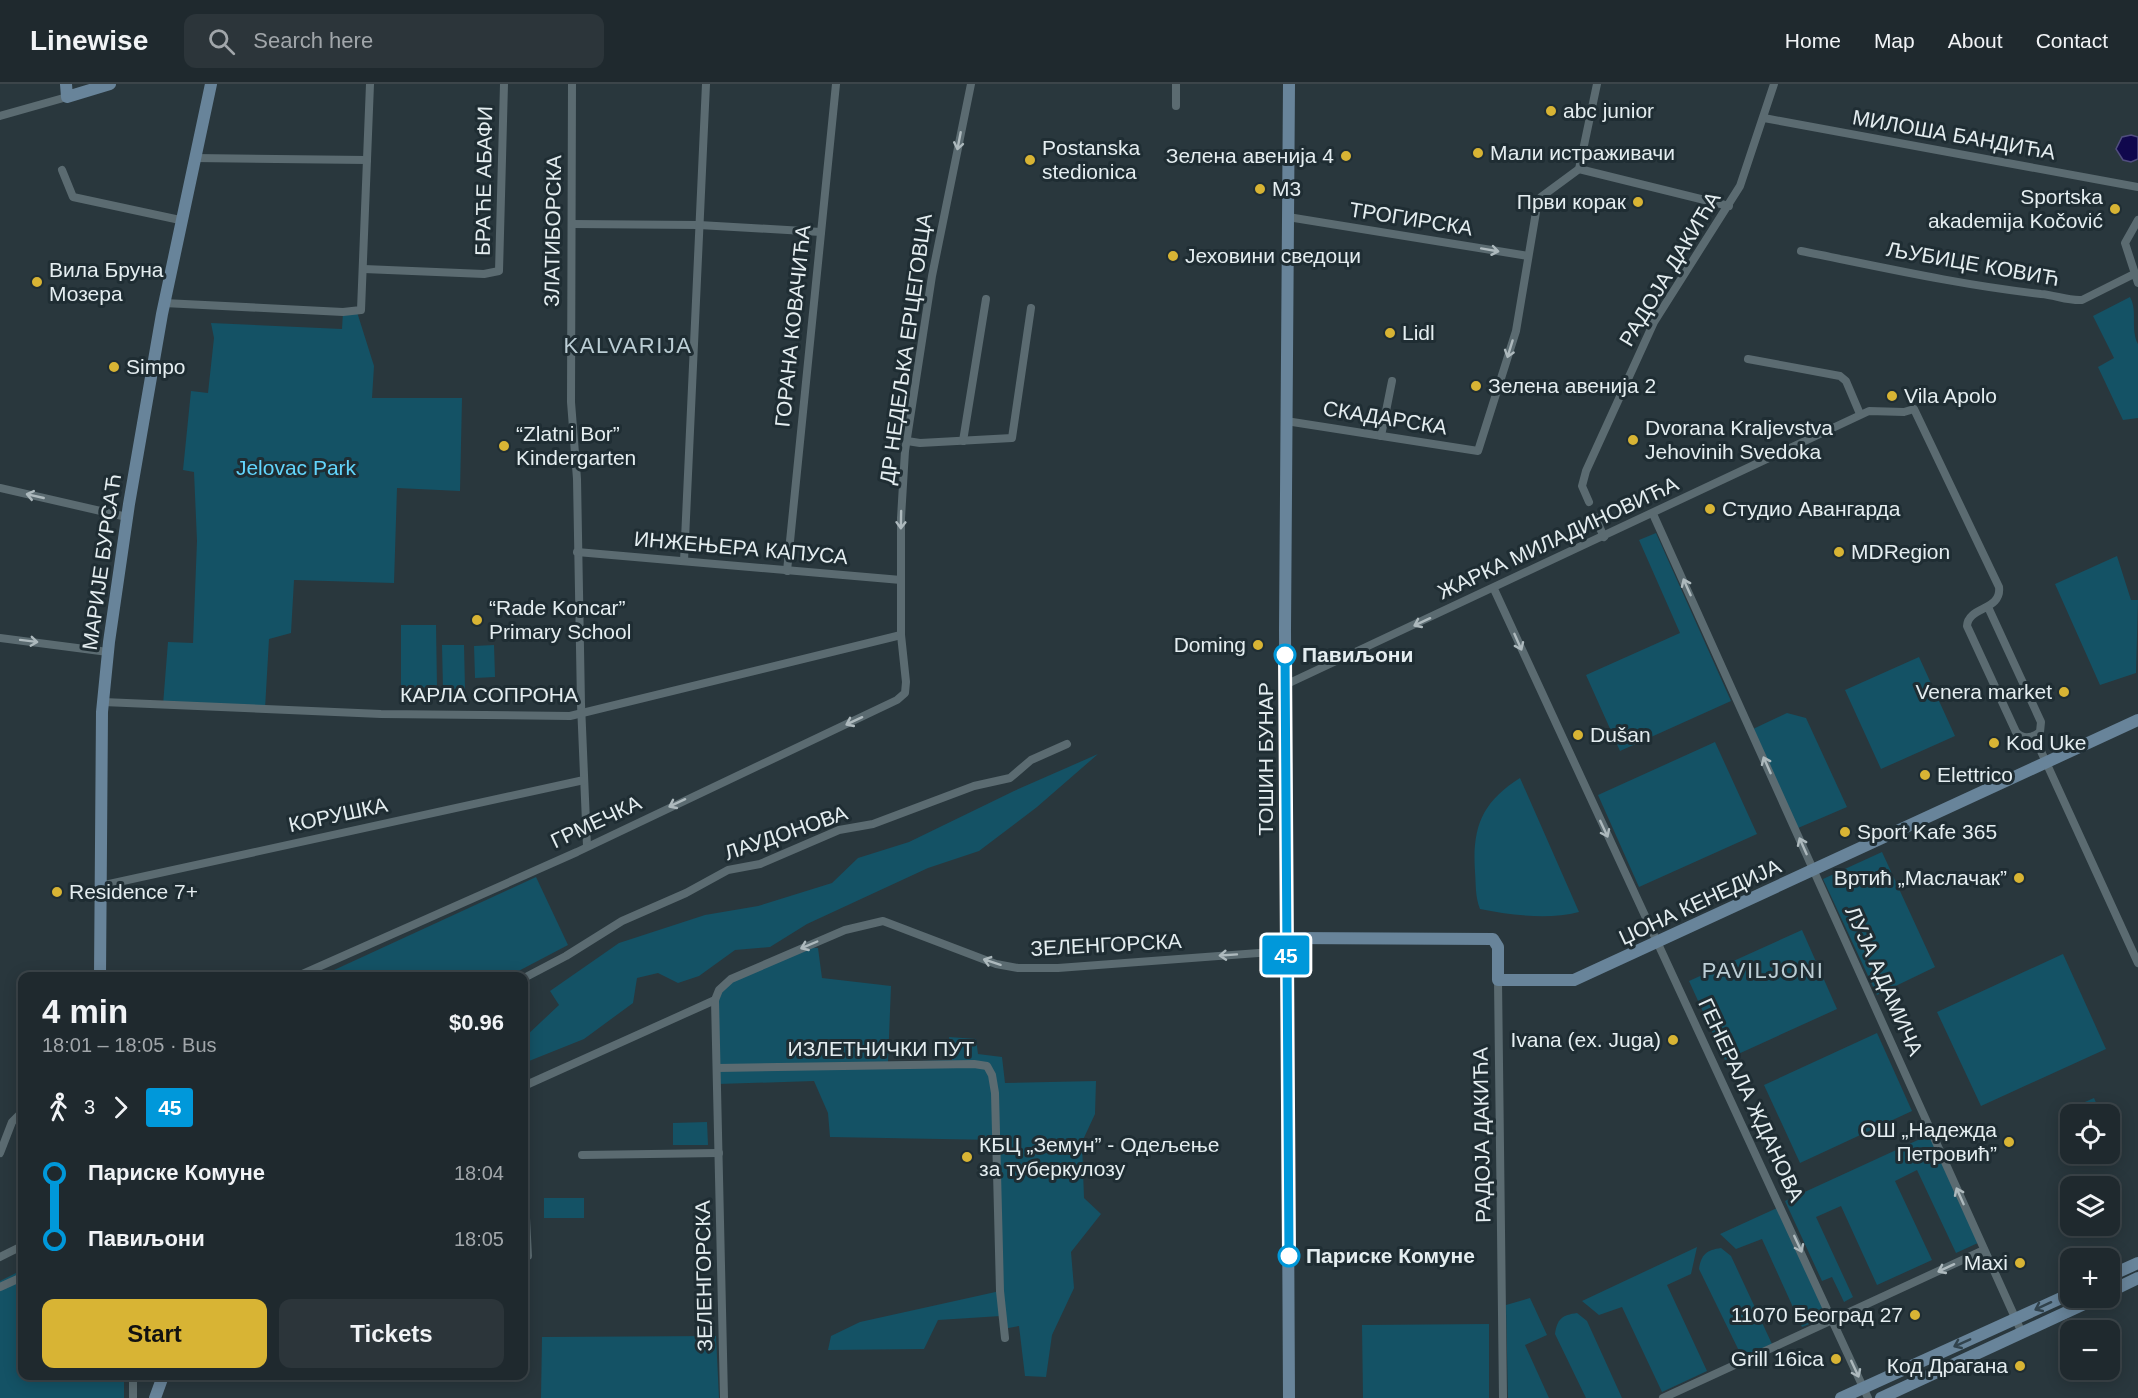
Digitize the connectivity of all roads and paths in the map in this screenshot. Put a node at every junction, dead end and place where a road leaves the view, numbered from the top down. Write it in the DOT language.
graph roads {
  1 [pos="110,84"];
  2 [pos="212,84"];
  3 [pos="370,84"];
  4 [pos="504,84"];
  5 [pos="572,84"];
  6 [pos="706,84"];
  7 [pos="836,84"];
  8 [pos="970,84"];
  9 [pos="1176,84"];
  10 [pos="1289,84"];
  11 [pos="1597,84"];
  12 [pos="1774,84"];
  13 [pos="82,88"];
  14 [pos="67,90"];
  15 [pos="1176,106"];
  16 [pos="0,116"];
  17 [pos="1764,118"];
  18 [pos="194,158"];
  19 [pos="367,160"];
  20 [pos="1579,169"];
  21 [pos="62,170"];
  22 [pos="2138,187"];
  23 [pos="1729,206"];
  24 [pos="1288,217"];
  25 [pos="180,220"];
  26 [pos="2138,220"];
  27 [pos="572,224"];
  28 [pos="699,225"];
  29 [pos="821,232"];
  30 [pos="1802,252"];
  31 [pos="1528,256"];
  32 [pos="364,269"];
  33 [pos="2133,274"];
  34 [pos="2138,283"];
  35 [pos="986,299"];
  36 [pos="164,303"];
  37 [pos="1031,308"];
  38 [pos="1748,359"];
  39 [pos="1392,381"];
  40 [pos="1860,414"];
  41 [pos="1286,421"];
  42 [pos="1381,436"];
  43 [pos="907,441"];
  44 [pos="963,441"];
  45 [pos="0,488"];
  46 [pos="1589,502"];
  47 [pos="1653,514"];
  48 [pos="127,517"];
  49 [pos="1595,517"];
  50 [pos="1604,537"];
  51 [pos="578,552"];
  52 [pos="684,561"];
  53 [pos="787,571"];
  54 [pos="901,580"];
  55 [pos="1494,589"];
  56 [pos="1988,607"];
  57 [pos="901,635"];
  58 [pos="0,638"];
  59 [pos="108,652"];
  60 [pos="1285,685"];
  61 [pos="905,693"];
  62 [pos="103,702"];
  63 [pos="581,715"];
  64 [pos="2138,720"];
  65 [pos="2034,736"];
  66 [pos="1067,744"];
  67 [pos="2046,763"];
  68 [pos="584,780"];
  69 [pos="587,846"];
  70 [pos="1814,871"];
  71 [pos="100,886"];
  72 [pos="1659,943"];
  73 [pos="1286,944"];
  74 [pos="2138,963"];
  75 [pos="100,972"];
  76 [pos="307,972"];
  77 [pos="528,976"];
  78 [pos="1498,980"];
  79 [pos="714,1000"];
  80 [pos="718,1068"];
  81 [pos="528,1084"];
  82 [pos="18,1116"];
  83 [pos="0,1153"];
  84 [pos="718,1153"];
  85 [pos="582,1155"];
  86 [pos="18,1248"];
  87 [pos="1984,1250"];
  88 [pos="0,1257"];
  89 [pos="2138,1263"];
  90 [pos="2120,1271"];
  91 [pos="2138,1278"];
  92 [pos="18,1279"];
  93 [pos="0,1287"];
  94 [pos="2120,1287"];
  95 [pos="2060,1299"];
  96 [pos="2076,1308"];
  97 [pos="2016,1319"];
  98 [pos="1832,1320"];
  99 [pos="2022,1333"];
  100 [pos="1005,1338"];
  101 [pos="133,1380"];
  102 [pos="162,1380"];
  103 [pos="1866,1393"];
  104 [pos="133,1398"];
  105 [pos="155,1398"];
  106 [pos="724,1398"];
  107 [pos="1289,1398"];
  108 [pos="1503,1398"];
  109 [pos="1663,1398"];
  110 [pos="1841,1398"];
  111 [pos="1881,1398"];
  1 -- 13 [label="street"];
  2 -- 18 [label="street, МАРИЈЕ БУРСАЋ"];
  3 -- 19 [label="street"];
  4 -- 32 [label="street, БРАЋЕ АБАФИ"];
  5 -- 27 [label="street, ЗЛАТИБОРСКА"];
  6 -- 28 [label="street"];
  7 -- 29 [label="street, ГОРАНА КОВАЧИЋА"];
  8 -- 43 [label="street, ДР НЕДЕЉКА ЕРЦЕГОВЦА, one-way"];
  9 -- 15 [label="street"];
  10 -- 24 [label="street, ТОШИН БУНАР"];
  11 -- 20 [label="street"];
  12 -- 17 [label="street, РАДОЈА ДАКИЋА"];
  13 -- 14 [label="street"];
  14 -- 16 [label="street"];
  17 -- 22 [label="street, МИЛОША БАНДИЋА"];
  17 -- 23 [label="street, РАДОЈА ДАКИЋА"];
  18 -- 19 [label="street"];
  18 -- 25 [label="street, МАРИЈЕ БУРСАЋ"];
  19 -- 32 [label="street"];
  20 -- 23 [label="street"];
  20 -- 31 [label="street"];
  21 -- 25 [label="street"];
  23 -- 46 [label="street, РАДОЈА ДАКИЋА"];
  24 -- 31 [label="street, ТРОГИРСКА, one-way"];
  24 -- 41 [label="street, ТОШИН БУНАР"];
  25 -- 36 [label="street, МАРИЈЕ БУРСАЋ"];
  26 -- 33 [label="street"];
  27 -- 28 [label="street"];
  27 -- 51 [label="street, ЗЛАТИБОРСКА"];
  28 -- 29 [label="street"];
  28 -- 52 [label="street"];
  29 -- 53 [label="street, ГОРАНА КОВАЧИЋА"];
  30 -- 33 [label="street, ЉУБИЦЕ КОВИЋ"];
  31 -- 42 [label="street, СКАДАРСКА, one-way"];
  32 -- 36 [label="street"];
  33 -- 34 [label="street"];
  35 -- 44 [label="street"];
  36 -- 48 [label="street, МАРИЈЕ БУРСАЋ"];
  37 -- 44 [label="street"];
  38 -- 40 [label="street"];
  39 -- 42 [label="street"];
  40 -- 47 [label="street, ЖАРКА МИЛАДИНОВИЋА"];
  40 -- 56 [label="street, ЖАРКА МИЛАДИНОВИЋА"];
  41 -- 42 [label="street, СКАДАРСКА"];
  41 -- 60 [label="street, ТОШИН БУНАР"];
  43 -- 44 [label="street"];
  43 -- 54 [label="street, ДР НЕДЕЉКА ЕРЦЕГОВЦА, one-way"];
  48 -- 45 [label="street, one-way"];
  47 -- 50 [label="street, ЖАРКА МИЛАДИНОВИЋА"];
  70 -- 47 [label="street, ЛУЈА АДАМИЧА, one-way"];
  48 -- 59 [label="street, МАРИЈЕ БУРСАЋ"];
  49 -- 50 [label="street"];
  50 -- 55 [label="street, ЖАРКА МИЛАДИНОВИЋА"];
  51 -- 52 [label="street, ИНЖЕЊЕРА КАПУСА"];
  51 -- 63 [label="street, ЗЛАТИБОРСКА"];
  52 -- 53 [label="street, ИНЖЕЊЕРА КАПУСА"];
  53 -- 54 [label="street, ИНЖЕЊЕРА КАПУСА"];
  54 -- 57 [label="street, ДР НЕДЕЉКА ЕРЦЕГОВЦА"];
  55 -- 60 [label="street, ЖАРКА МИЛАДИНОВИЋА, one-way"];
  55 -- 72 [label="street, ГЕНЕРАЛА ЖДАНОВА, one-way"];
  56 -- 65 [label="street"];
  56 -- 65 [label="street"];
  57 -- 61 [label="street, ДР НЕДЕЉКА ЕРЦЕГОВЦА"];
  57 -- 63 [label="street, КАРЛА СОПРОНА"];
  58 -- 59 [label="street, one-way"];
  59 -- 62 [label="street, МАРИЈЕ БУРСАЋ"];
  60 -- 73 [label="street, ТОШИН БУНАР"];
  61 -- 69 [label="street, ГРМЕЧКА, one-way"];
  62 -- 63 [label="street, КАРЛА СОПРОНА"];
  62 -- 71 [label="street, МАРИЈЕ БУРСАЋ"];
  63 -- 68 [label="street, ЗЛАТИБОРСКА"];
  64 -- 67 [label="street, ЏОНА КЕНЕДИЈА"];
  65 -- 67 [label="street"];
  66 -- 77 [label="street, ЛАУДОНОВА"];
  67 -- 70 [label="street, ЏОНА КЕНЕДИЈА"];
  67 -- 74 [label="street"];
  68 -- 69 [label="street, ЗЛАТИБОРСКА"];
  68 -- 71 [label="street, КОРУШКА"];
  69 -- 76 [label="street, ГРМЕЧКА"];
  70 -- 72 [label="street, ЏОНА КЕНЕДИЈА"];
  87 -- 70 [label="street, ЛУЈА АДАМИЧА, one-way"];
  71 -- 75 [label="street, МАРИЈЕ БУРСАЋ"];
  72 -- 78 [label="street, ЏОНА КЕНЕДИЈА"];
  72 -- 98 [label="street, ГЕНЕРАЛА ЖДАНОВА, one-way"];
  73 -- 78 [label="street"];
  73 -- 79 [label="street, ЗЕЛЕНГОРСКА, one-way"];
  73 -- 107 [label="street, ТОШИН БУНАР"];
  78 -- 108 [label="street, РАДОЈА ДАКИЋА"];
  79 -- 80 [label="street, ЗЕЛЕНГОРСКА"];
  79 -- 81 [label="street"];
  80 -- 84 [label="street, ЗЕЛЕНГОРСКА"];
  80 -- 100 [label="street, ИЗЛЕТНИЧКИ ПУТ"];
  82 -- 83 [label="street"];
  84 -- 85 [label="street"];
  84 -- 106 [label="street, ЗЕЛЕНГОРСКА"];
  86 -- 88 [label="street"];
  87 -- 97 [label="street, ЛУЈА АДАМИЧА"];
  87 -- 98 [label="street, one-way"];
  89 -- 90 [label="street"];
  91 -- 94 [label="street"];
  92 -- 93 [label="street"];
  95 -- 97 [label="street, one-way"];
  96 -- 99 [label="street"];
  97 -- 99 [label="street, ЛУЈА АДАМИЧА"];
  97 -- 103 [label="street, one-way"];
  98 -- 103 [label="street, ГЕНЕРАЛА ЖДАНОВА, one-way"];
  98 -- 109 [label="street"];
  99 -- 111 [label="street"];
  101 -- 104 [label="street"];
  102 -- 105 [label="street"];
  103 -- 110 [label="street"];
}
